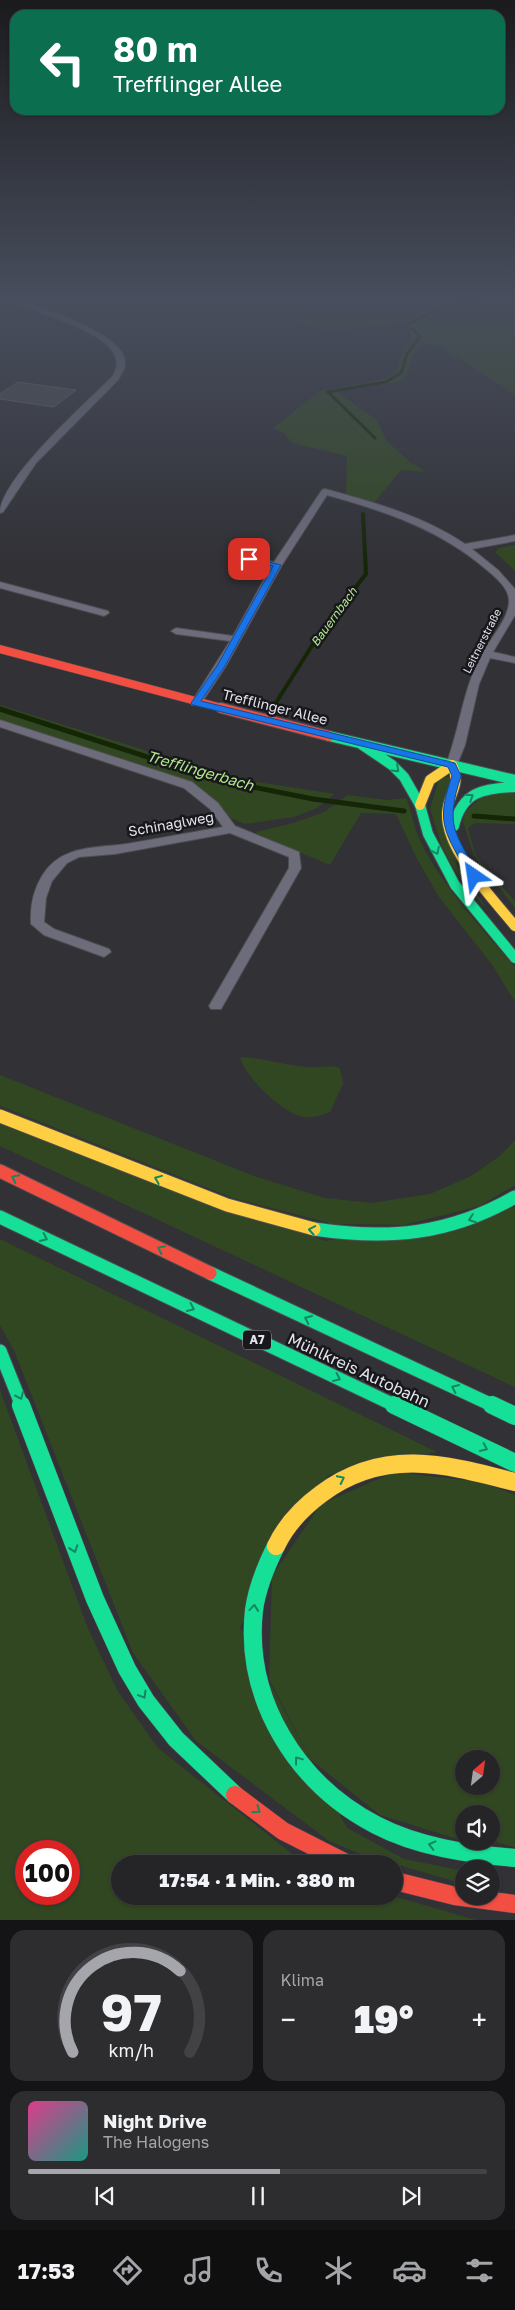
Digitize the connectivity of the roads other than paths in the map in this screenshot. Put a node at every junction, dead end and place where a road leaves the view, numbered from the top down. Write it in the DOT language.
graph roads {
  1 [pos="106,388"];
  2 [pos="0,510"];
  3 [pos="515,538"];
  4 [pos="465,547"];
  5 [pos="235,557"];
  6 [pos="277,565"];
  7 [pos="0,585"];
  8 [pos="104,613"];
  9 [pos="176,630"];
  10 [pos="236,639"];
  11 [pos="0,649"];
  12 [pos="487,654"];
  13 [pos="515,660"];
  14 [pos="196,703"];
  15 [pos="0,723"];
  16 [pos="361,744"];
  17 [pos="452,765"];
  18 [pos="515,780"];
  19 [pos="515,787"];
  20 [pos="420,805"];
  21 [pos="231,829"];
  22 [pos="454,838"];
  23 [pos="515,926"];
  24 [pos="104,952"];
  25 [pos="515,958"];
  26 [pos="216,1006"];
  27 [pos="0,1116"];
  28 [pos="0,1171"];
  29 [pos="515,1197"];
  30 [pos="0,1217"];
  31 [pos="0,1351"];
  32 [pos="515,1416"];
  33 [pos="515,1462"];
  34 [pos="515,1482"];
  35 [pos="329,1855"];
  36 [pos="515,1858"];
  37 [pos="403,1883"];
  38 [pos="515,1904"];
  1 -- 2 [label="street"];
  3 -- 4 [label="street"];
  4 -- 6 [label="street, Leitnerstraße"];
  4 -- 12 [label="street, Leitnerstraße"];
  5 -- 6 [label="street"];
  6 -- 10 [label="street"];
  7 -- 8 [label="street"];
  9 -- 10 [label="street"];
  10 -- 14 [label="street"];
  11 -- 14 [label="main road, Trefflinger Allee"];
  12 -- 13 [label="street"];
  12 -- 17 [label="street, Leitnerstraße"];
  14 -- 16 [label="main road, Trefflinger Allee"];
  15 -- 21 [label="street, Schinaglweg"];
  16 -- 17 [label="main road, Trefflinger Allee"];
  16 -- 20 [label="main road, one-way"];
  17 -- 18 [label="main road, Trefflinger Allee"];
  17 -- 20 [label="main road"];
  17 -- 22 [label="main road"];
  22 -- 19 [label="main road, one-way"];
  20 -- 25 [label="main road, one-way"];
  21 -- 24 [label="street, Schinaglweg"];
  21 -- 26 [label="street"];
  22 -- 23 [label="main road"];
  29 -- 27 [label="main road, one-way"];
  32 -- 28 [label="main road, Mühlkreis Autobahn, one-way"];
  30 -- 33 [label="main road, Mühlkreis Autobahn / A7, one-way"];
  31 -- 35 [label="main road, one-way"];
  36 -- 34 [label="main road, one-way"];
  37 -- 38 [label="main road"];
}
